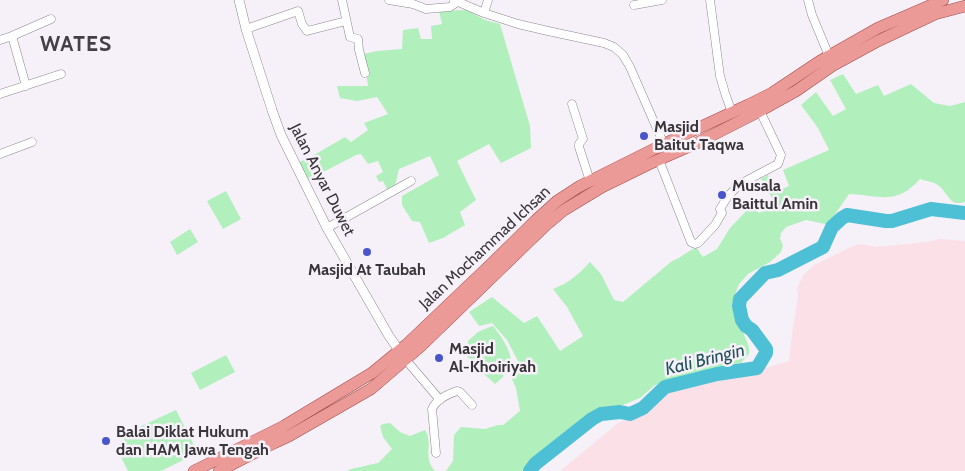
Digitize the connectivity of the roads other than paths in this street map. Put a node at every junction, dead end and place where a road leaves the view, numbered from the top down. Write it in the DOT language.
graph roads {
  1 [pos="239,0"];
  2 [pos="342,0"];
  3 [pos="389,0"];
  4 [pos="488,0"];
  5 [pos="662,0"];
  6 [pos="710,0"];
  7 [pos="808,0"];
  8 [pos="943,0"];
  9 [pos="455,1"];
  10 [pos="634,5"];
  11 [pos="965,6"];
  12 [pos="484,13"];
  13 [pos="51,18"];
  14 [pos="346,21"];
  15 [pos="246,29"];
  16 [pos="12,36"];
  17 [pos="0,40"];
  18 [pos="829,56"];
  19 [pos="365,73"];
  20 [pos="61,74"];
  21 [pos="26,86"];
  22 [pos="0,94"];
  23 [pos="572,104"];
  24 [pos="760,111"];
  25 [pos="732,113"];
  26 [pos="32,142"];
  27 [pos="664,144"];
  28 [pos="0,154"];
  29 [pos="664,157"];
  30 [pos="410,181"];
  31 [pos="590,181"];
  32 [pos="327,228"];
  33 [pos="403,355"];
  34 [pos="440,400"];
  35 [pos="472,405"];
  36 [pos="436,454"];
  37 [pos="194,471"];
  38 [pos="219,471"];
  1 -- 15 [label="street, Jalan Anyar Duwet"];
  2 -- 14 [label="street"];
  3 -- 9 [label="street"];
  4 -- 12 [label="street"];
  5 -- 10 [label="street"];
  6 -- 25 [label="street"];
  7 -- 18 [label="street"];
  8 -- 18 [label="main road, Jalan Mochammad Ichsan"];
  9 -- 12 [label="street"];
  11 -- 24 [label="main road, Jalan Mochammad Ichsan"];
  12 -- 27 [label="street"];
  13 -- 16 [label="street"];
  14 -- 15 [label="street"];
  14 -- 19 [label="street"];
  15 -- 32 [label="street, Jalan Anyar Duwet"];
  16 -- 17 [label="street"];
  16 -- 21 [label="street"];
  18 -- 25 [label="main road, Jalan Mochammad Ichsan"];
  20 -- 21 [label="street"];
  21 -- 22 [label="street"];
  23 -- 31 [label="street"];
  24 -- 29 [label="main road, Jalan Mochammad Ichsan"];
  24 -- 29 [label="street"];
  25 -- 27 [label="main road, Jalan Mochammad Ichsan"];
  26 -- 28 [label="street"];
  27 -- 29 [label="street"];
  27 -- 31 [label="main road, Jalan Mochammad Ichsan"];
  29 -- 33 [label="main road, Jalan Mochammad Ichsan"];
  30 -- 32 [label="street"];
  31 -- 33 [label="main road, Jalan Mochammad Ichsan"];
  32 -- 33 [label="street, Jalan Anyar Duwet"];
  33 -- 34 [label="street"];
  33 -- 37 [label="main road, Jalan Mochammad Ichsan"];
  33 -- 38 [label="main road, Jalan Mochammad Ichsan"];
  34 -- 35 [label="street"];
  34 -- 36 [label="street"];
}
